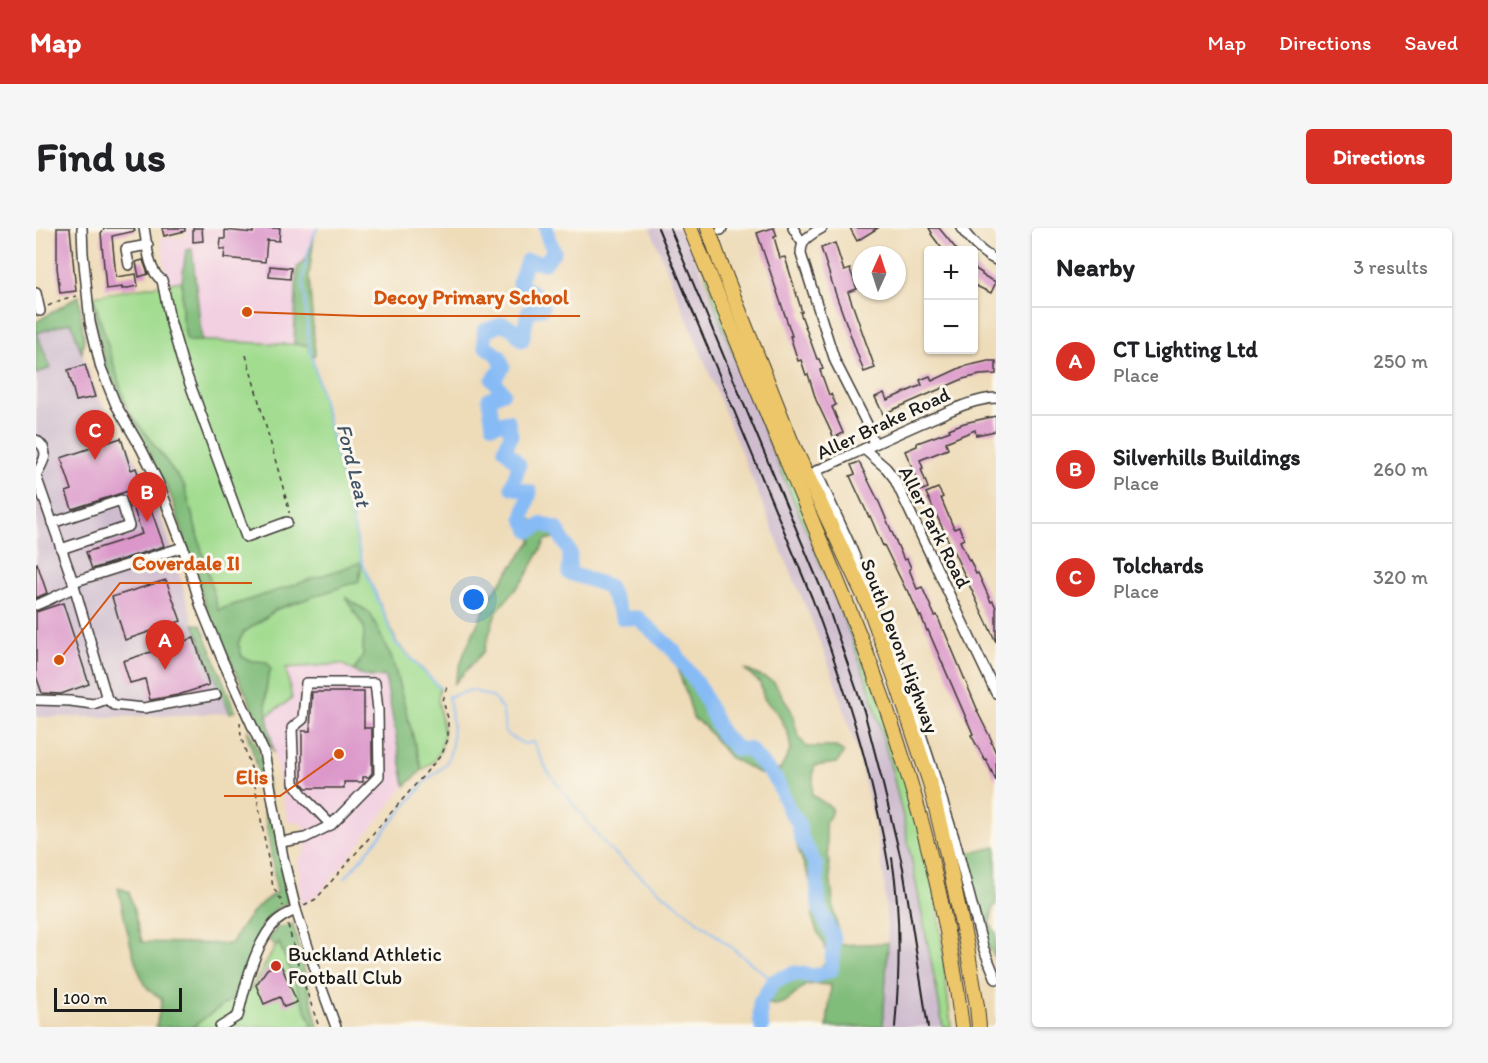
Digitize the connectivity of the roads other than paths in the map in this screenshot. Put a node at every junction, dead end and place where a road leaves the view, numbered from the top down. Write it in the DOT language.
graph roads {
  1 [pos="82,228"];
  2 [pos="144,228"];
  3 [pos="690,228"];
  4 [pos="793,228"];
  5 [pos="822,228"];
  6 [pos="962,228"];
  7 [pos="717,229"];
  8 [pos="803,243"];
  9 [pos="148,245"];
  10 [pos="996,260"];
  11 [pos="129,265"];
  12 [pos="36,293"];
  13 [pos="40,310"];
  14 [pos="996,398"];
  15 [pos="36,440"];
  16 [pos="874,444"];
  17 [pos="864,448"];
  18 [pos="36,476"];
  19 [pos="40,498"];
  20 [pos="287,522"];
  21 [pos="52,523"];
  22 [pos="49,546"];
  23 [pos="60,546"];
  24 [pos="183,547"];
  25 [pos="74,585"];
  26 [pos="36,604"];
  27 [pos="996,693"];
  28 [pos="216,695"];
  29 [pos="107,699"];
  30 [pos="36,700"];
  31 [pos="331,825"];
  32 [pos="281,842"];
  33 [pos="296,910"];
  34 [pos="996,979"];
  35 [pos="220,1027"];
  36 [pos="336,1027"];
  37 [pos="962,1027"];
  38 [pos="981,1027"];
  1 -- 24 [label="street"];
  2 -- 9 [label="street"];
  3 -- 37 [label="highway, South Devon Highway"];
  4 -- 8 [label="street"];
  5 -- 8 [label="street"];
  6 -- 10 [label="street"];
  7 -- 38 [label="highway, South Devon Highway"];
  8 -- 16 [label="street"];
  9 -- 11 [label="street"];
  9 -- 20 [label="street"];
  12 -- 13 [label="street"];
  14 -- 16 [label="street, Aller Brake Road"];
  15 -- 18 [label="street"];
  16 -- 17 [label="street, Aller Brake Road"];
  17 -- 27 [label="street, Aller Park Road"];
  17 -- 34 [label="street, Aller Brake Road"];
  18 -- 19 [label="street"];
  19 -- 21 [label="street"];
  21 -- 23 [label="street"];
  21 -- 23 [label="street"];
  22 -- 23 [label="street"];
  23 -- 25 [label="street"];
  24 -- 25 [label="street"];
  24 -- 32 [label="street"];
  25 -- 26 [label="street"];
  25 -- 29 [label="street"];
  28 -- 29 [label="street"];
  29 -- 30 [label="street"];
  31 -- 31 [label="street"];
  31 -- 32 [label="street"];
  32 -- 33 [label="street"];
  33 -- 35 [label="street"];
  33 -- 36 [label="street"];
}
